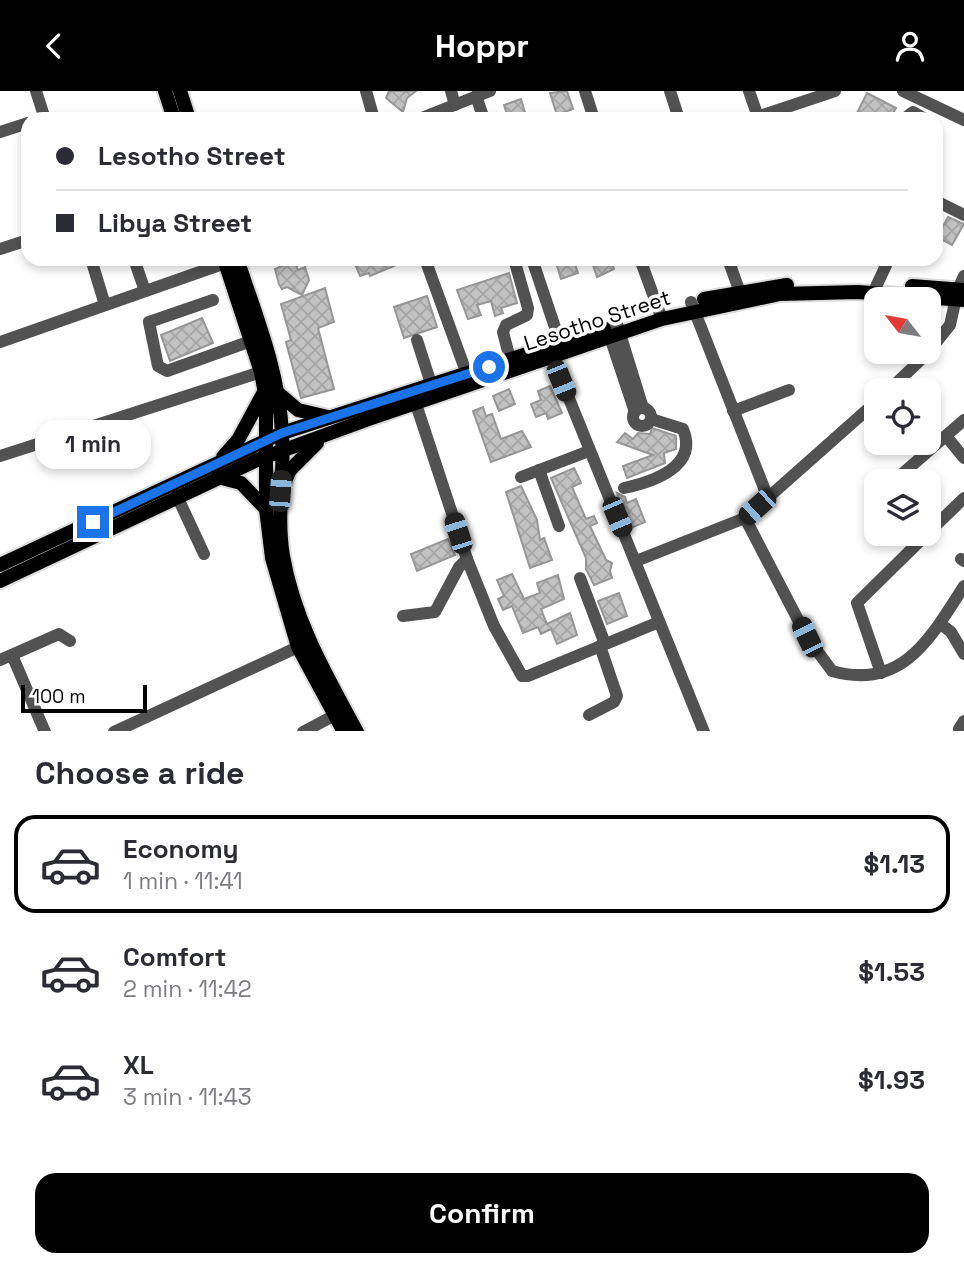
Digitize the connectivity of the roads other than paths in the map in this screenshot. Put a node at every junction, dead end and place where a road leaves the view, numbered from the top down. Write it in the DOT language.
graph roads {
  1 [pos="36,91"];
  2 [pos="165,91"];
  3 [pos="180,91"];
  4 [pos="366,91"];
  5 [pos="451,91"];
  6 [pos="490,91"];
  7 [pos="585,91"];
  8 [pos="670,91"];
  9 [pos="749,91"];
  10 [pos="831,91"];
  11 [pos="903,91"];
  12 [pos="476,96"];
  13 [pos="455,104"];
  14 [pos="42,112"];
  15 [pos="172,112"];
  16 [pos="187,112"];
  17 [pos="372,112"];
  18 [pos="437,112"];
  19 [pos="482,112"];
  20 [pos="592,112"];
  21 [pos="678,112"];
  22 [pos="753,112"];
  23 [pos="771,112"];
  24 [pos="962,114"];
  25 [pos="21,125"];
  26 [pos="0,132"];
  27 [pos="943,204"];
  28 [pos="964,215"];
  29 [pos="21,242"];
  30 [pos="0,249"];
  31 [pos="93,266"];
  32 [pos="136,266"];
  33 [pos="214,266"];
  34 [pos="232,266"];
  35 [pos="233,266"];
  36 [pos="428,266"];
  37 [pos="516,266"];
  38 [pos="534,266"];
  39 [pos="642,266"];
  40 [pos="730,266"];
  41 [pos="886,266"];
  42 [pos="876,287"];
  43 [pos="864,289"];
  44 [pos="145,291"];
  45 [pos="942,291"];
  46 [pos="961,291"];
  47 [pos="741,296"];
  48 [pos="213,300"];
  49 [pos="105,305"];
  50 [pos="692,306"];
  51 [pos="660,315"];
  52 [pos="613,330"];
  53 [pos="942,335"];
  54 [pos="418,340"];
  55 [pos="251,341"];
  56 [pos="0,342"];
  57 [pos="556,350"];
  58 [pos="916,364"];
  59 [pos="512,365"];
  60 [pos="261,372"];
  61 [pos="902,378"];
  62 [pos="469,380"];
  63 [pos="789,390"];
  64 [pos="271,391"];
  65 [pos="433,391"];
  66 [pos="414,397"];
  67 [pos="733,411"];
  68 [pos="864,413"];
  69 [pos="337,417"];
  70 [pos="964,420"];
  71 [pos="282,433"];
  72 [pos="327,436"];
  73 [pos="946,436"];
  74 [pos="266,440"];
  75 [pos="283,451"];
  76 [pos="589,451"];
  77 [pos="0,456"];
  78 [pos="964,458"];
  79 [pos="262,459"];
  80 [pos="220,460"];
  81 [pos="908,469"];
  82 [pos="539,470"];
  83 [pos="218,477"];
  84 [pos="521,477"];
  85 [pos="624,488"];
  86 [pos="280,491"];
  87 [pos="177,496"];
  88 [pos="768,498"];
  89 [pos="964,498"];
  90 [pos="266,509"];
  91 [pos="745,518"];
  92 [pos="941,520"];
  93 [pos="559,526"];
  94 [pos="915,546"];
  95 [pos="204,554"];
  96 [pos="467,558"];
  97 [pos="636,561"];
  98 [pos="0,565"];
  99 [pos="580,578"];
  100 [pos="0,581"];
  101 [pos="964,586"];
  102 [pos="403,616"];
  103 [pos="659,622"];
  104 [pos="942,625"];
  105 [pos="70,641"];
  106 [pos="602,645"];
  107 [pos="298,646"];
  108 [pos="964,655"];
  109 [pos="6,657"];
  110 [pos="881,673"];
  111 [pos="335,715"];
  112 [pos="589,715"];
  113 [pos="45,731"];
  114 [pos="114,731"];
  115 [pos="303,731"];
  116 [pos="344,731"];
  117 [pos="357,731"];
  118 [pos="704,731"];
  1 -- 14 [label="street"];
  2 -- 15 [label="main road"];
  3 -- 16 [label="main road"];
  4 -- 17 [label="street"];
  5 -- 13 [label="street"];
  6 -- 12 [label="street"];
  7 -- 20 [label="street"];
  8 -- 21 [label="street"];
  9 -- 22 [label="street"];
  10 -- 23 [label="street"];
  11 -- 24 [label="street"];
  12 -- 13 [label="street"];
  12 -- 19 [label="street"];
  13 -- 18 [label="street"];
  25 -- 26 [label="street"];
  27 -- 28 [label="street"];
  29 -- 30 [label="street"];
  31 -- 49 [label="street"];
  32 -- 44 [label="street"];
  33 -- 44 [label="street"];
  34 -- 55 [label="main road"];
  35 -- 64 [label="main road"];
  36 -- 62 [label="street"];
  37 -- 59 [label="street"];
  38 -- 57 [label="street"];
  39 -- 51 [label="street"];
  40 -- 47 [label="street"];
  41 -- 42 [label="street"];
  43 -- 47 [label="main road, Lesotho Street"];
  44 -- 49 [label="street"];
  45 -- 46 [label="main road, Lesotho Street"];
  46 -- 53 [label="street"];
  47 -- 50 [label="main road, Lesotho Street"];
  48 -- 55 [label="street"];
  49 -- 56 [label="street"];
  50 -- 51 [label="main road, Lesotho Street"];
  50 -- 67 [label="street"];
  51 -- 52 [label="main road, Lesotho Street"];
  52 -- 57 [label="main road, Lesotho Street"];
  52 -- 85 [label="street"];
  54 -- 65 [label="street"];
  55 -- 60 [label="main road"];
  57 -- 59 [label="main road, Lesotho Street"];
  57 -- 76 [label="street"];
  58 -- 61 [label="street"];
  59 -- 62 [label="main road, Lesotho Street"];
  60 -- 64 [label="main road"];
  60 -- 77 [label="street"];
  62 -- 65 [label="main road, Lesotho Street"];
  63 -- 67 [label="street"];
  64 -- 69 [label="main road"];
  64 -- 71 [label="main road"];
  64 -- 74 [label="main road"];
  64 -- 80 [label="main road"];
  65 -- 66 [label="main road, Lesotho Street"];
  66 -- 69 [label="main road, Lesotho Street"];
  66 -- 72 [label="main road, Lesotho Street"];
  66 -- 96 [label="street"];
  67 -- 88 [label="street"];
  68 -- 88 [label="street"];
  69 -- 71 [label="main road, Lesotho Street"];
  70 -- 73 [label="street"];
  71 -- 74 [label="main road, Lesotho Street"];
  71 -- 75 [label="main road"];
  72 -- 75 [label="main road, Lesotho Street"];
  72 -- 86 [label="main road"];
  73 -- 78 [label="street"];
  73 -- 81 [label="street"];
  74 -- 79 [label="main road"];
  74 -- 80 [label="main road, Lesotho Street"];
  75 -- 79 [label="main road, Lesotho Street"];
  75 -- 86 [label="main road"];
  76 -- 82 [label="street"];
  76 -- 97 [label="street"];
  79 -- 83 [label="main road, Lesotho Street"];
  79 -- 90 [label="main road"];
  80 -- 98 [label="main road, Lesotho Street"];
  82 -- 84 [label="street"];
  82 -- 93 [label="street"];
  83 -- 87 [label="main road, Lesotho Street"];
  83 -- 90 [label="main road"];
  86 -- 117 [label="main road"];
  87 -- 95 [label="street"];
  87 -- 100 [label="main road, Lesotho Street"];
  88 -- 91 [label="street"];
  89 -- 92 [label="street"];
  90 -- 107 [label="main road"];
  91 -- 97 [label="street"];
  91 -- 110 [label="street"];
  94 -- 110 [label="street"];
  96 -- 102 [label="street"];
  96 -- 106 [label="street"];
  97 -- 103 [label="street"];
  99 -- 106 [label="street"];
  101 -- 104 [label="street"];
  103 -- 106 [label="street"];
  103 -- 118 [label="street"];
  104 -- 108 [label="street"];
  104 -- 110 [label="street"];
  105 -- 109 [label="street"];
  106 -- 112 [label="street"];
  107 -- 111 [label="main road"];
  107 -- 114 [label="street"];
  109 -- 113 [label="street"];
  111 -- 115 [label="street"];
  111 -- 116 [label="main road"];
}
